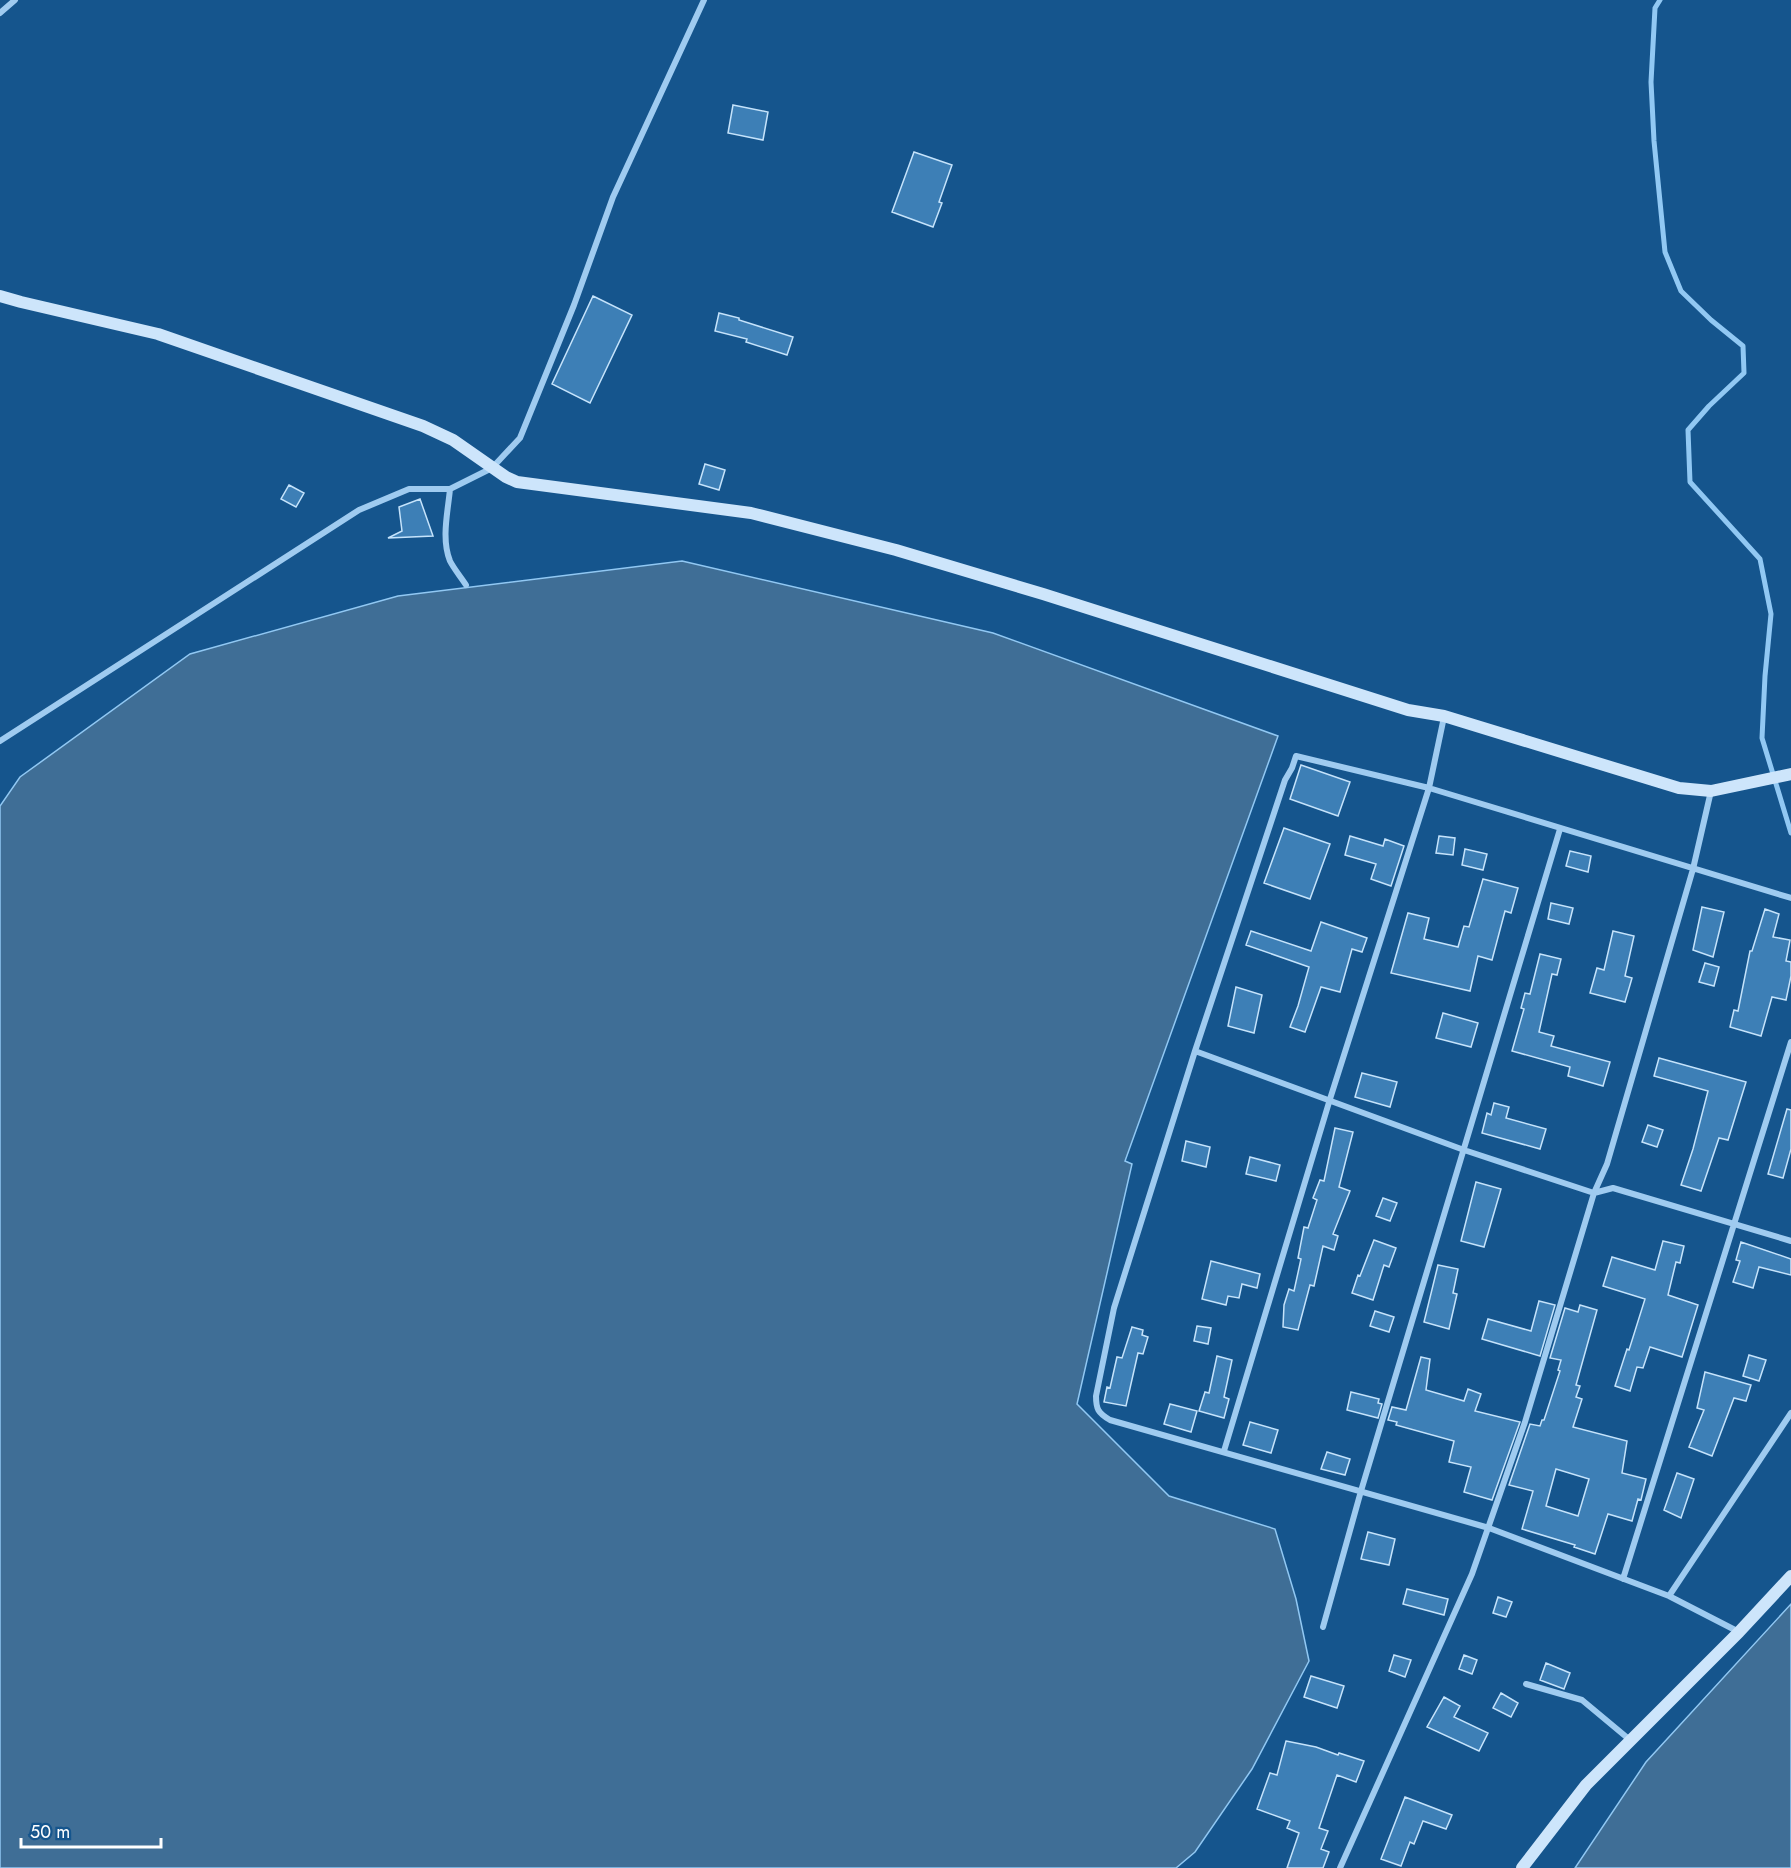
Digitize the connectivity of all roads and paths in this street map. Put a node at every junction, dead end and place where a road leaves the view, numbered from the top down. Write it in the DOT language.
graph roads {
  1 [pos="15,0"];
  2 [pos="704,0"];
  3 [pos="0,13"];
  4 [pos="0,296"];
  5 [pos="492,468"];
  6 [pos="450,489"];
  7 [pos="466,585"];
  8 [pos="1444,716"];
  9 [pos="0,741"];
  10 [pos="1791,774"];
  11 [pos="1429,788"];
  12 [pos="1710,791"];
  13 [pos="1560,829"];
  14 [pos="1693,869"];
  15 [pos="1791,898"];
  16 [pos="1791,1042"];
  17 [pos="1195,1051"];
  18 [pos="1330,1100"];
  19 [pos="1464,1150"];
  20 [pos="1594,1192"];
  21 [pos="1735,1223"];
  22 [pos="1791,1241"];
  23 [pos="1791,1413"];
  24 [pos="1224,1451"];
  25 [pos="1361,1491"];
  26 [pos="1489,1528"];
  27 [pos="1791,1576"];
  28 [pos="1623,1579"];
  29 [pos="1669,1596"];
  30 [pos="1323,1627"];
  31 [pos="1738,1632"];
  32 [pos="1526,1684"];
  33 [pos="1630,1740"];
  34 [pos="1340,1868"];
  35 [pos="1521,1868"];
  1 -- 3 [label="street"];
  2 -- 5 [label="street"];
  4 -- 5 [label="street"];
  5 -- 6 [label="street"];
  5 -- 8 [label="street"];
  6 -- 7 [label="street"];
  6 -- 9 [label="street"];
  8 -- 11 [label="street"];
  8 -- 12 [label="street"];
  10 -- 12 [label="street"];
  11 -- 13 [label="street"];
  11 -- 17 [label="street"];
  11 -- 18 [label="street"];
  12 -- 14 [label="street"];
  13 -- 14 [label="street"];
  13 -- 19 [label="street"];
  14 -- 15 [label="street"];
  14 -- 20 [label="street"];
  16 -- 21 [label="street"];
  17 -- 18 [label="street"];
  17 -- 24 [label="street"];
  18 -- 19 [label="street"];
  18 -- 24 [label="street"];
  19 -- 20 [label="street"];
  19 -- 25 [label="street"];
  20 -- 21 [label="street"];
  20 -- 26 [label="street"];
  21 -- 22 [label="street"];
  21 -- 28 [label="street"];
  23 -- 29 [label="street"];
  24 -- 25 [label="street"];
  25 -- 26 [label="street"];
  25 -- 30 [label="street"];
  26 -- 28 [label="street"];
  26 -- 34 [label="street"];
  27 -- 31 [label="street"];
  28 -- 29 [label="street"];
  29 -- 31 [label="street"];
  31 -- 33 [label="street"];
  32 -- 33 [label="street"];
  33 -- 35 [label="street"];
}
